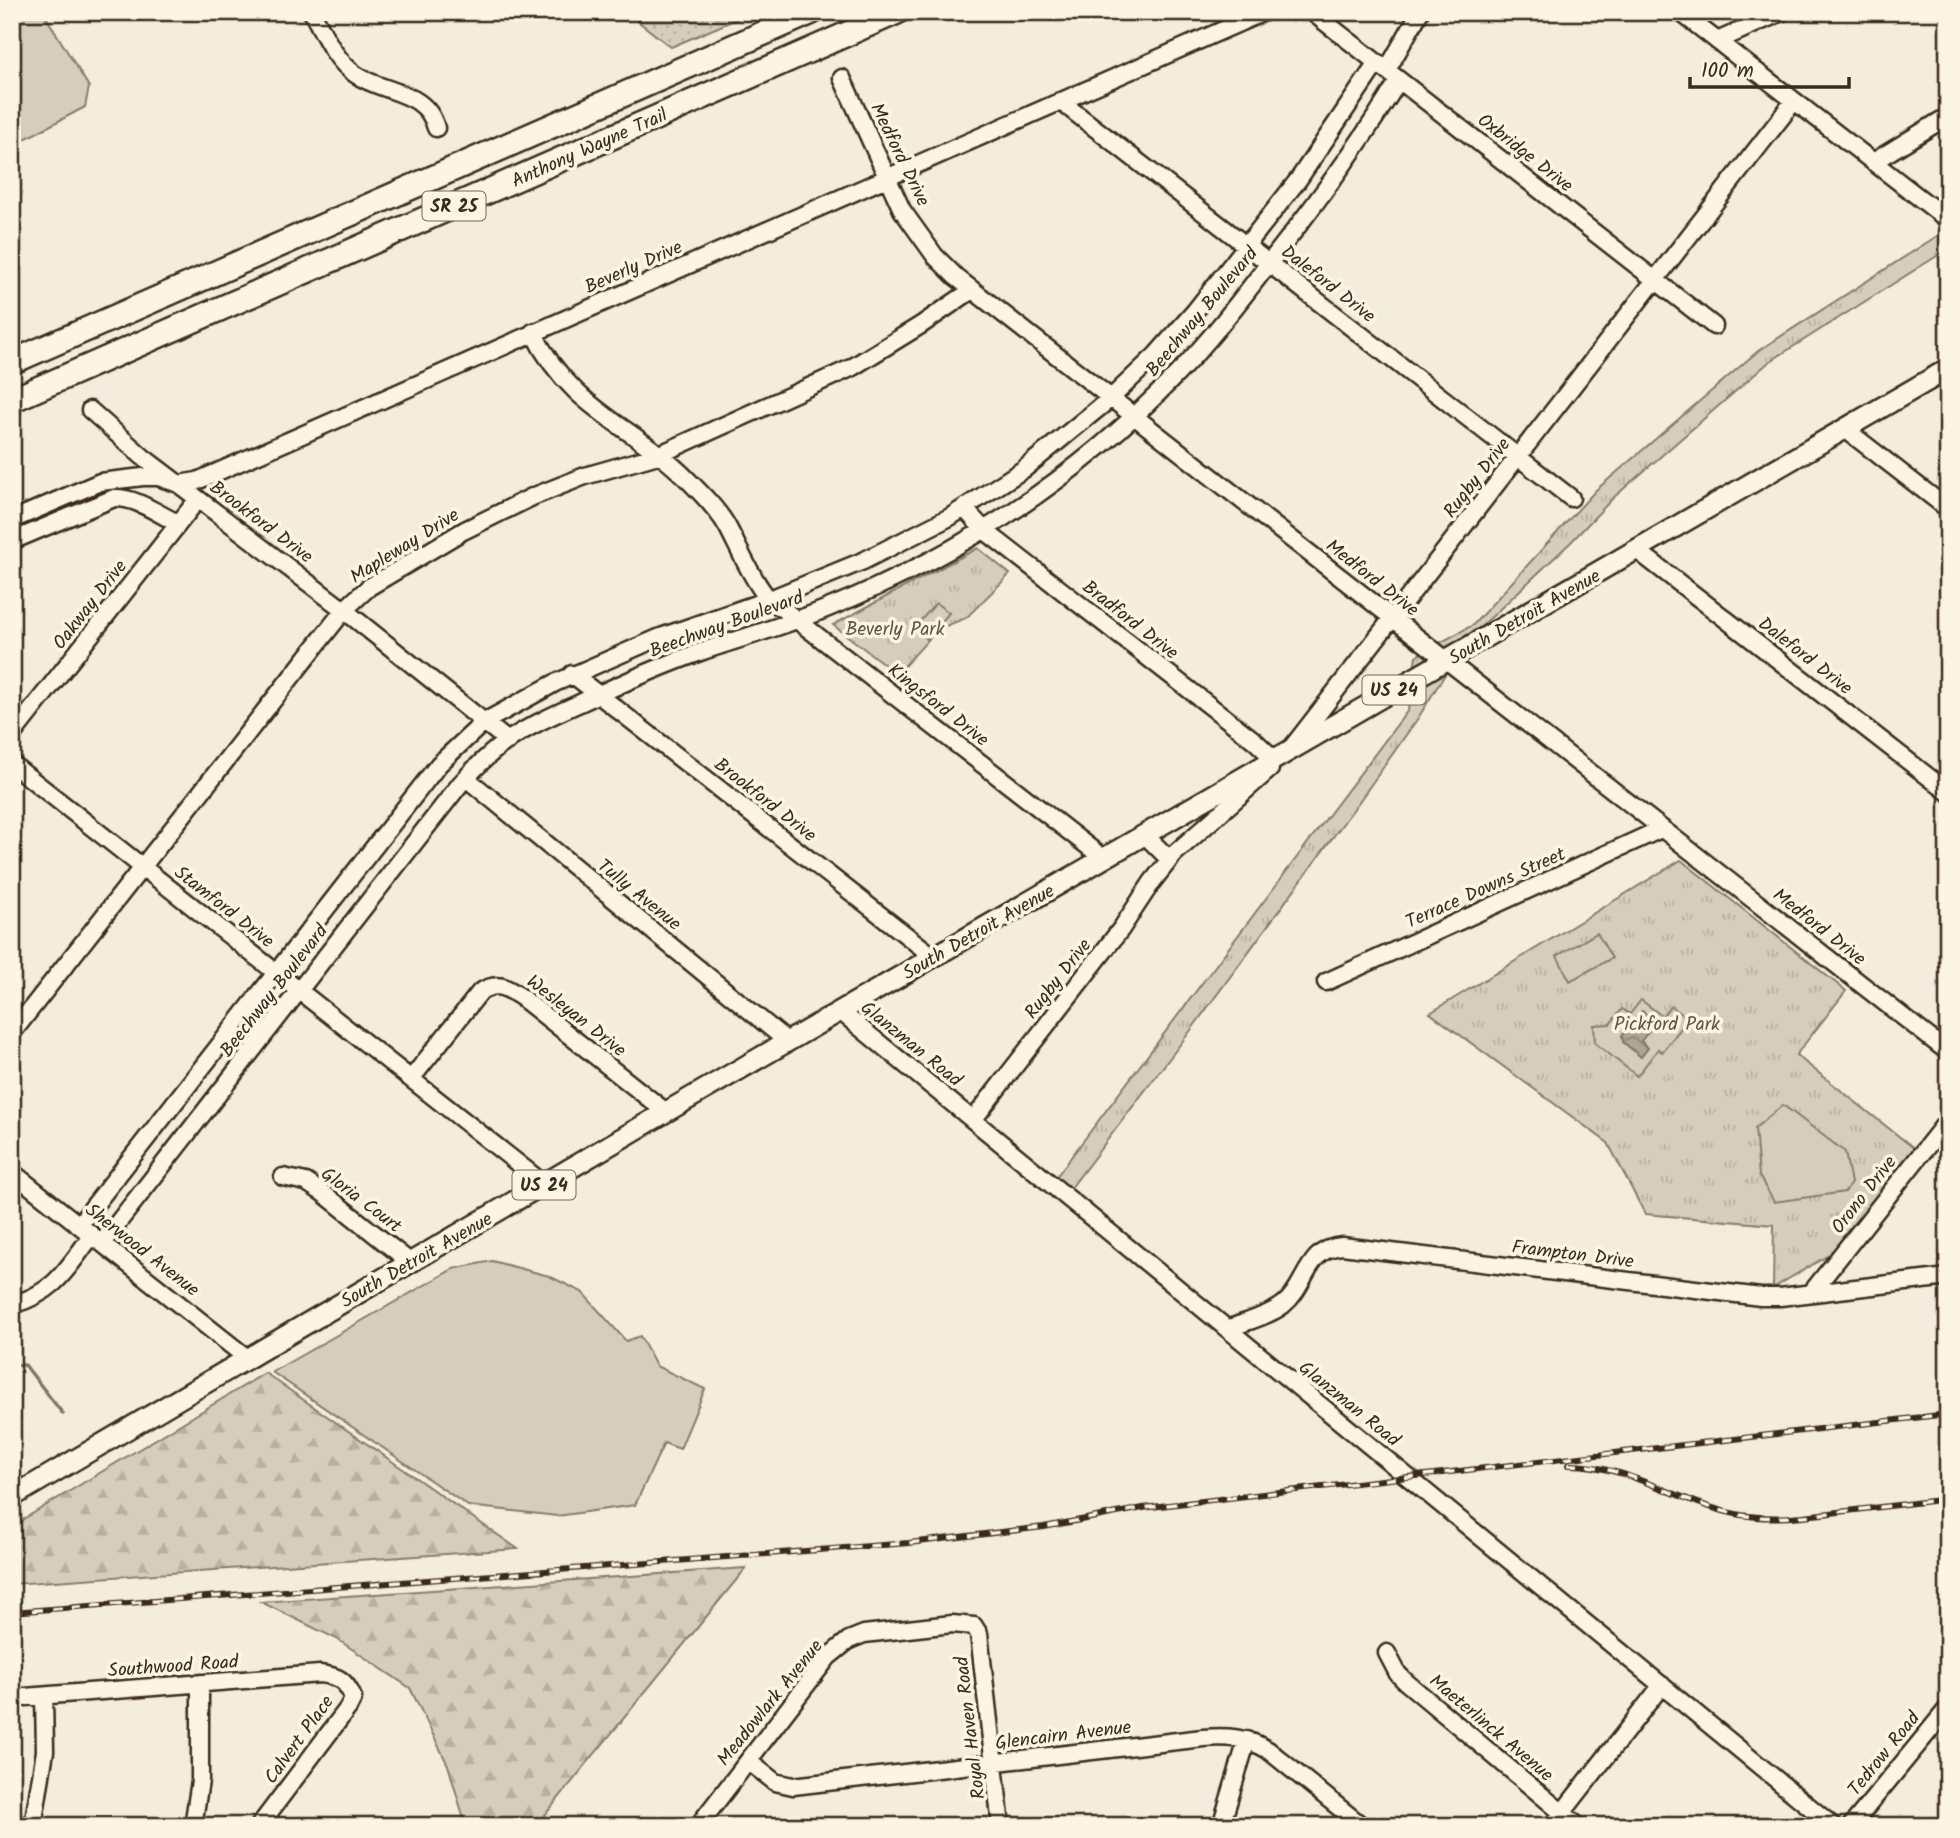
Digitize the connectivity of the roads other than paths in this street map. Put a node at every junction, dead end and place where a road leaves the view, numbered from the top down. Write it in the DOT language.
graph roads {
  1 [pos="312,12"];
  2 [pos="812,12"];
  3 [pos="897,12"];
  4 [pos="1264,12"];
  5 [pos="1312,12"];
  6 [pos="1420,12"];
  7 [pos="1680,12"];
  8 [pos="1782,12"];
  9 [pos="1717,41"];
  10 [pos="1388,71"];
  11 [pos="842,78"];
  12 [pos="1060,101"];
  13 [pos="1794,101"];
  14 [pos="1948,116"];
  15 [pos="436,128"];
  16 [pos="1873,162"];
  17 [pos="887,177"];
  18 [pos="1948,220"];
  19 [pos="1247,245"];
  20 [pos="1269,263"];
  21 [pos="1656,280"];
  22 [pos="972,290"];
  23 [pos="1714,326"];
  24 [pos="533,332"];
  25 [pos="12,362"];
  26 [pos="1948,369"];
  27 [pos="1111,398"];
  28 [pos="12,400"];
  29 [pos="90,410"];
  30 [pos="1134,417"];
  31 [pos="1845,429"];
  32 [pos="658,455"];
  33 [pos="1517,457"];
  34 [pos="179,484"];
  35 [pos="1571,498"];
  36 [pos="198,499"];
  37 [pos="964,508"];
  38 [pos="1948,509"];
  39 [pos="12,520"];
  40 [pos="178,523"];
  41 [pos="984,530"];
  42 [pos="12,541"];
  43 [pos="1638,551"];
  44 [pos="770,599"];
  45 [pos="344,610"];
  46 [pos="1392,618"];
  47 [pos="796,620"];
  48 [pos="1446,661"];
  49 [pos="572,674"];
  50 [pos="598,694"];
  51 [pos="484,722"];
  52 [pos="12,735"];
  53 [pos="508,741"];
  54 [pos="1282,754"];
  55 [pos="12,764"];
  56 [pos="466,778"];
  57 [pos="1948,792"];
  58 [pos="1661,829"];
  59 [pos="1144,834"];
  60 [pos="1103,858"];
  61 [pos="1170,859"];
  62 [pos="143,868"];
  63 [pos="934,957"];
  64 [pos="276,973"];
  65 [pos="1326,982"];
  66 [pos="299,990"];
  67 [pos="841,1012"];
  68 [pos="12,1033"];
  69 [pos="788,1042"];
  70 [pos="1948,1052"];
  71 [pos="411,1079"];
  72 [pos="666,1112"];
  73 [pos="973,1120"];
  74 [pos="1948,1120"];
  75 [pos="12,1172"];
  76 [pos="283,1177"];
  77 [pos="544,1185"];
  78 [pos="91,1235"];
  79 [pos="411,1263"];
  80 [pos="1948,1277"];
  81 [pos="1811,1293"];
  82 [pos="12,1305"];
  83 [pos="1228,1329"];
  84 [pos="247,1358"];
  85 [pos="12,1497"];
  86 [pos="974,1626"];
  87 [pos="1387,1653"];
  88 [pos="338,1676"];
  89 [pos="200,1684"];
  90 [pos="1662,1685"];
  91 [pos="44,1696"];
  92 [pos="12,1698"];
  93 [pos="1948,1708"];
  94 [pos="1247,1740"];
  95 [pos="748,1761"];
  96 [pos="994,1763"];
  97 [pos="1562,1812"];
  98 [pos="33,1826"];
  99 [pos="193,1826"];
  100 [pos="259,1826"];
  101 [pos="698,1826"];
  102 [pos="1002,1826"];
  103 [pos="1221,1826"];
  104 [pos="1362,1826"];
  105 [pos="1552,1826"];
  106 [pos="1578,1826"];
  107 [pos="1833,1826"];
  108 [pos="1851,1826"];
  1 -- 15 [label="street"];
  2 -- 25 [label="highway, Anthony Wayne Trail / SR 25"];
  3 -- 28 [label="highway, Anthony Wayne Trail / SR 25"];
  4 -- 12 [label="street, Beverly Drive"];
  5 -- 10 [label="street, Oxbridge Drive"];
  6 -- 10 [label="street, Beechway Boulevard"];
  7 -- 9 [label="street"];
  8 -- 9 [label="street"];
  9 -- 13 [label="street"];
  10 -- 19 [label="street, Beechway Boulevard"];
  10 -- 20 [label="street, Beechway Boulevard"];
  10 -- 21 [label="street, Oxbridge Drive"];
  11 -- 17 [label="street, Medford Drive"];
  12 -- 17 [label="street, Beverly Drive"];
  12 -- 19 [label="street, Daleford Drive"];
  13 -- 16 [label="street"];
  13 -- 21 [label="street, Rugby Drive"];
  14 -- 16 [label="street"];
  16 -- 18 [label="street"];
  17 -- 22 [label="street, Medford Drive"];
  17 -- 24 [label="street, Beverly Drive"];
  19 -- 20 [label="street, Daleford Drive"];
  19 -- 27 [label="street, Beechway Boulevard"];
  20 -- 30 [label="street, Beechway Boulevard"];
  20 -- 33 [label="street, Daleford Drive"];
  21 -- 23 [label="street, Oxbridge Drive"];
  21 -- 33 [label="street, Rugby Drive"];
  22 -- 27 [label="street, Medford Drive"];
  22 -- 32 [label="street, Mapleway Drive"];
  24 -- 32 [label="street, Kingsford Drive"];
  24 -- 34 [label="street, Beverly Drive"];
  26 -- 31 [label="main road, South Detroit Avenue / US 24"];
  27 -- 30 [label="street, Medford Drive"];
  27 -- 37 [label="street, Beechway Boulevard"];
  29 -- 34 [label="street, Brookford Drive"];
  30 -- 41 [label="street, Beechway Boulevard"];
  30 -- 46 [label="street, Medford Drive"];
  31 -- 38 [label="street"];
  31 -- 43 [label="main road, South Detroit Avenue / US 24"];
  32 -- 44 [label="street, Kingsford Drive"];
  32 -- 45 [label="street, Mapleway Drive"];
  33 -- 35 [label="street, Daleford Drive"];
  33 -- 46 [label="street, Rugby Drive"];
  34 -- 36 [label="street, Brookford Drive"];
  34 -- 39 [label="street, Beverly Drive"];
  36 -- 40 [label="street, Oakway Drive"];
  36 -- 45 [label="street, Brookford Drive"];
  37 -- 41 [label="street, Bradford Drive"];
  37 -- 44 [label="street, Beechway Boulevard"];
  40 -- 42 [label="street"];
  40 -- 52 [label="street, Oakway Drive"];
  41 -- 47 [label="street, Beechway Boulevard"];
  41 -- 54 [label="street, Bradford Drive"];
  43 -- 48 [label="main road, South Detroit Avenue / US 24"];
  43 -- 57 [label="street, Daleford Drive"];
  44 -- 47 [label="street, Kingsford Drive"];
  44 -- 49 [label="street, Beechway Boulevard"];
  45 -- 51 [label="street, Brookford Drive"];
  45 -- 62 [label="street, Mapleway Drive"];
  46 -- 48 [label="street, Medford Drive"];
  46 -- 54 [label="street, Rugby Drive"];
  47 -- 50 [label="street, Beechway Boulevard"];
  47 -- 60 [label="street, Kingsford Drive"];
  48 -- 54 [label="main road, South Detroit Avenue / US 24"];
  48 -- 58 [label="street, Medford Drive"];
  49 -- 50 [label="street, Brookford Drive"];
  49 -- 51 [label="street, Beechway Boulevard"];
  50 -- 53 [label="street, Beechway Boulevard"];
  50 -- 63 [label="street, Brookford Drive"];
  51 -- 53 [label="street, Brookford Drive"];
  51 -- 64 [label="street, Beechway Boulevard"];
  53 -- 56 [label="street, Beechway Boulevard"];
  54 -- 59 [label="main road, South Detroit Avenue / US 24"];
  54 -- 61 [label="street, Rugby Drive"];
  55 -- 62 [label="street, Stamford Drive"];
  56 -- 66 [label="street, Beechway Boulevard"];
  56 -- 69 [label="street, Tully Avenue"];
  58 -- 65 [label="street, Terrace Downs Street"];
  58 -- 70 [label="street, Medford Drive"];
  59 -- 60 [label="main road, South Detroit Avenue / US 24"];
  59 -- 61 [label="street"];
  60 -- 63 [label="main road, South Detroit Avenue / US 24"];
  61 -- 73 [label="street, Rugby Drive"];
  62 -- 64 [label="street, Stamford Drive"];
  62 -- 68 [label="street, Mapleway Drive"];
  63 -- 67 [label="main road, South Detroit Avenue / US 24"];
  64 -- 66 [label="street, Stamford Drive"];
  64 -- 78 [label="street, Beechway Boulevard"];
  66 -- 71 [label="street, Stamford Drive"];
  66 -- 78 [label="street, Beechway Boulevard"];
  67 -- 69 [label="main road, South Detroit Avenue / US 24"];
  67 -- 73 [label="street, Glanzman Road"];
  69 -- 72 [label="main road, South Detroit Avenue / US 24"];
  71 -- 72 [label="street, Wesleyan Drive"];
  71 -- 77 [label="street, Stamford Drive"];
  72 -- 77 [label="main road, South Detroit Avenue / US 24"];
  73 -- 83 [label="street, Glanzman Road"];
  74 -- 81 [label="street, Orono Drive"];
  75 -- 78 [label="street, Sherwood Avenue"];
  76 -- 79 [label="street, Gloria Court"];
  77 -- 79 [label="main road, South Detroit Avenue / US 24"];
  78 -- 82 [label="street"];
  78 -- 84 [label="street, Sherwood Avenue"];
  79 -- 84 [label="main road, South Detroit Avenue / US 24"];
  80 -- 81 [label="street, Frampton Drive"];
  81 -- 83 [label="street, Frampton Drive"];
  83 -- 90 [label="street, Glanzman Road"];
  84 -- 85 [label="main road, South Detroit Avenue / US 24"];
  86 -- 95 [label="street, Meadowlark Avenue"];
  86 -- 96 [label="street, Royal Haven Road"];
  87 -- 97 [label="street, Maeterlinck Avenue"];
  88 -- 89 [label="street, Southwood Road"];
  88 -- 100 [label="street, Calvert Place"];
  89 -- 91 [label="street, Southwood Road"];
  89 -- 99 [label="street"];
  90 -- 97 [label="street"];
  90 -- 107 [label="street, Glanzman Road"];
  91 -- 92 [label="street, Southwood Road"];
  91 -- 98 [label="street"];
  93 -- 108 [label="street, Tedrow Road"];
  94 -- 96 [label="street, Glencairn Avenue"];
  94 -- 103 [label="street"];
  94 -- 104 [label="street, Glencairn Avenue"];
  95 -- 96 [label="street, Glencairn Avenue"];
  95 -- 101 [label="street, Meadowlark Avenue"];
  96 -- 102 [label="street, Royal Haven Road"];
  97 -- 105 [label="street"];
  97 -- 106 [label="street, Maeterlinck Avenue"];
}
